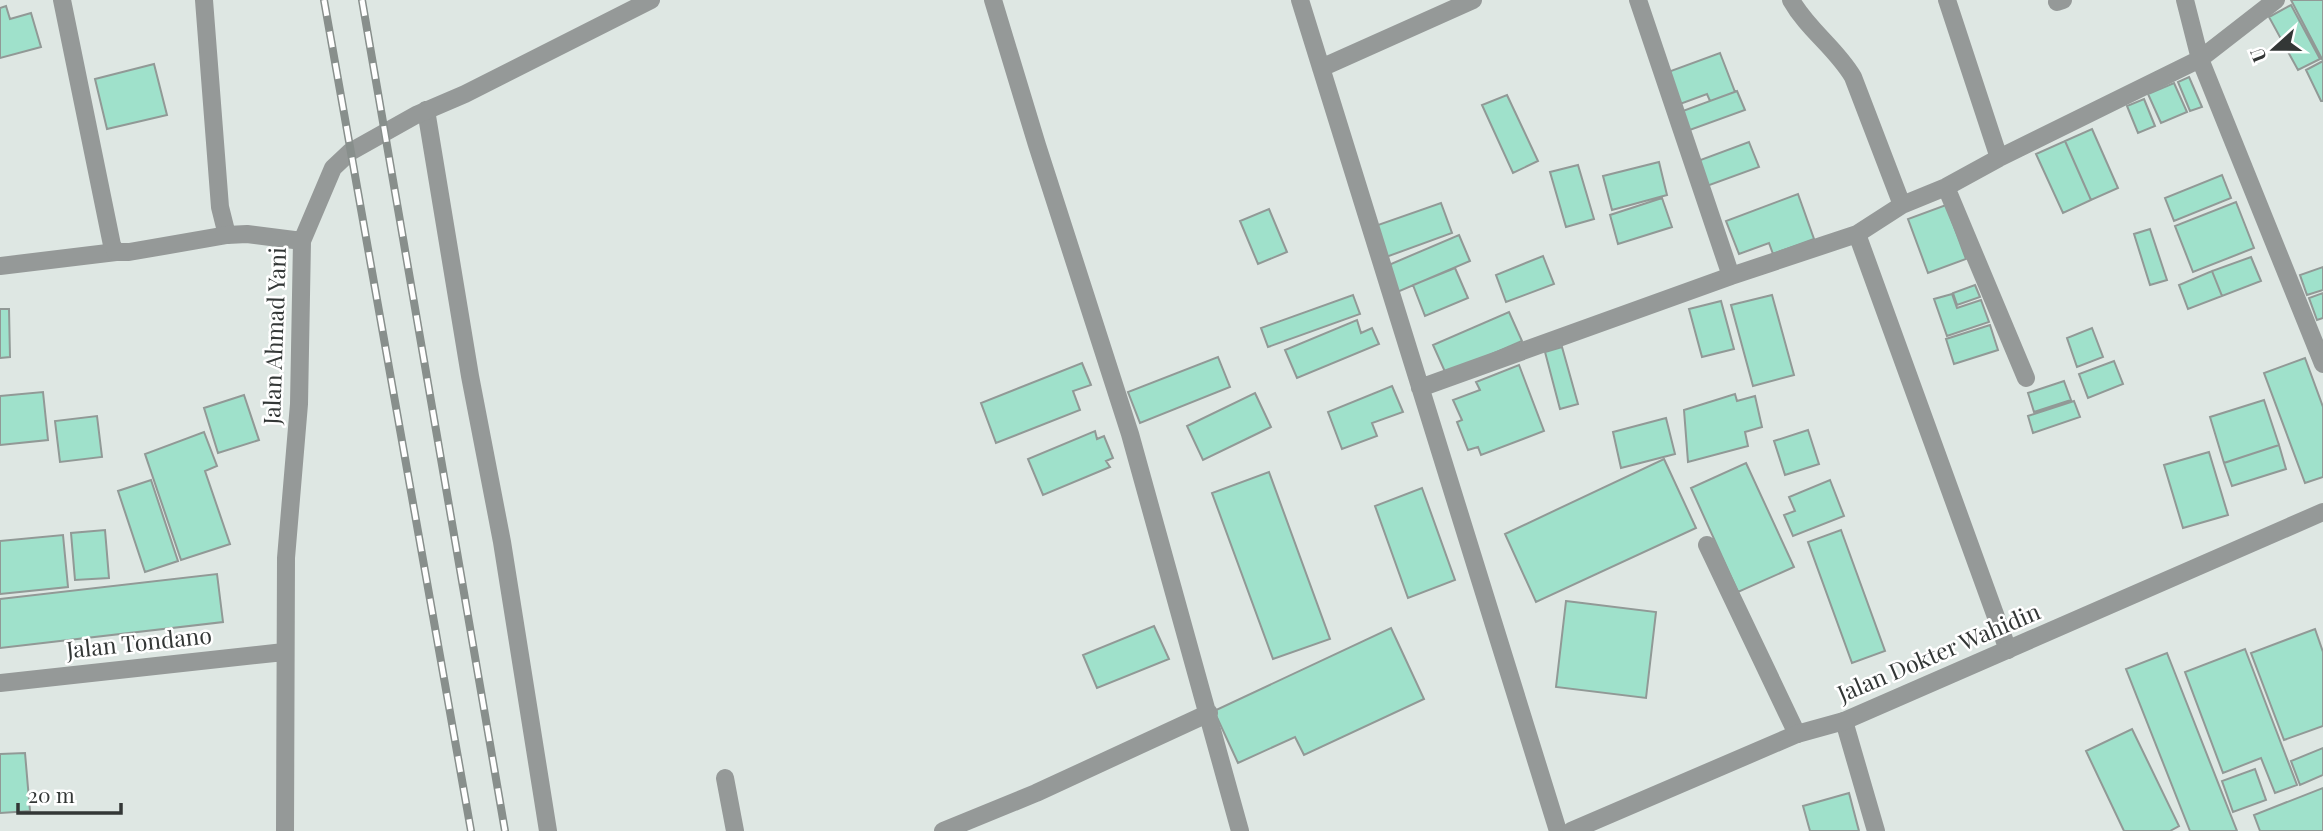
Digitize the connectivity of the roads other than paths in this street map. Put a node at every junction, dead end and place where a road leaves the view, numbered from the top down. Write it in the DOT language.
graph roads {
  1 [pos="62,0"];
  2 [pos="204,0"];
  3 [pos="651,0"];
  4 [pos="993,0"];
  5 [pos="1300,0"];
  6 [pos="1473,0"];
  7 [pos="1638,0"];
  8 [pos="1791,0"];
  9 [pos="1948,0"];
  10 [pos="2185,0"];
  11 [pos="2276,0"];
  12 [pos="2200,59"];
  13 [pos="1321,68"];
  14 [pos="426,110"];
  15 [pos="1998,159"];
  16 [pos="1946,187"];
  17 [pos="1902,205"];
  18 [pos="1857,234"];
  19 [pos="227,235"];
  20 [pos="302,241"];
  21 [pos="116,252"];
  22 [pos="0,266"];
  23 [pos="1731,276"];
  24 [pos="2323,364"];
  25 [pos="2026,378"];
  26 [pos="1420,388"];
  27 [pos="2323,512"];
  28 [pos="1707,545"];
  29 [pos="2008,650"];
  30 [pos="284,652"];
  31 [pos="0,683"];
  32 [pos="1209,713"];
  33 [pos="1844,721"];
  34 [pos="1797,734"];
  35 [pos="725,778"];
  36 [pos="285,831"];
  37 [pos="548,831"];
  38 [pos="735,831"];
  39 [pos="943,831"];
  40 [pos="1240,831"];
  41 [pos="1558,831"];
  42 [pos="1571,831"];
  43 [pos="1876,831"];
  1 -- 21 [label="street"];
  2 -- 19 [label="street"];
  3 -- 14 [label="street, Jalan Ahmad Yani"];
  4 -- 32 [label="street"];
  5 -- 13 [label="street"];
  6 -- 13 [label="street"];
  7 -- 23 [label="street"];
  8 -- 17 [label="street"];
  9 -- 15 [label="street"];
  10 -- 12 [label="street"];
  11 -- 12 [label="street"];
  12 -- 15 [label="street"];
  12 -- 24 [label="street"];
  13 -- 26 [label="street"];
  14 -- 20 [label="street, Jalan Ahmad Yani"];
  14 -- 37 [label="street"];
  15 -- 16 [label="street"];
  16 -- 17 [label="street"];
  16 -- 25 [label="street"];
  17 -- 18 [label="street"];
  18 -- 23 [label="street"];
  18 -- 29 [label="street"];
  19 -- 20 [label="street"];
  19 -- 21 [label="street"];
  20 -- 30 [label="street, Jalan Ahmad Yani"];
  21 -- 22 [label="street"];
  23 -- 26 [label="street"];
  26 -- 41 [label="street"];
  27 -- 29 [label="street, Jalan Dokter Wahidin"];
  28 -- 34 [label="street"];
  29 -- 33 [label="street, Jalan Dokter Wahidin"];
  30 -- 31 [label="street, Jalan Tondano"];
  30 -- 36 [label="street, Jalan Ahmad Yani"];
  32 -- 39 [label="street"];
  32 -- 40 [label="street"];
  33 -- 34 [label="street, Jalan Dokter Wahidin"];
  33 -- 43 [label="street"];
  34 -- 42 [label="street, Jalan Dokter Wahidin"];
  35 -- 38 [label="street"];
}
